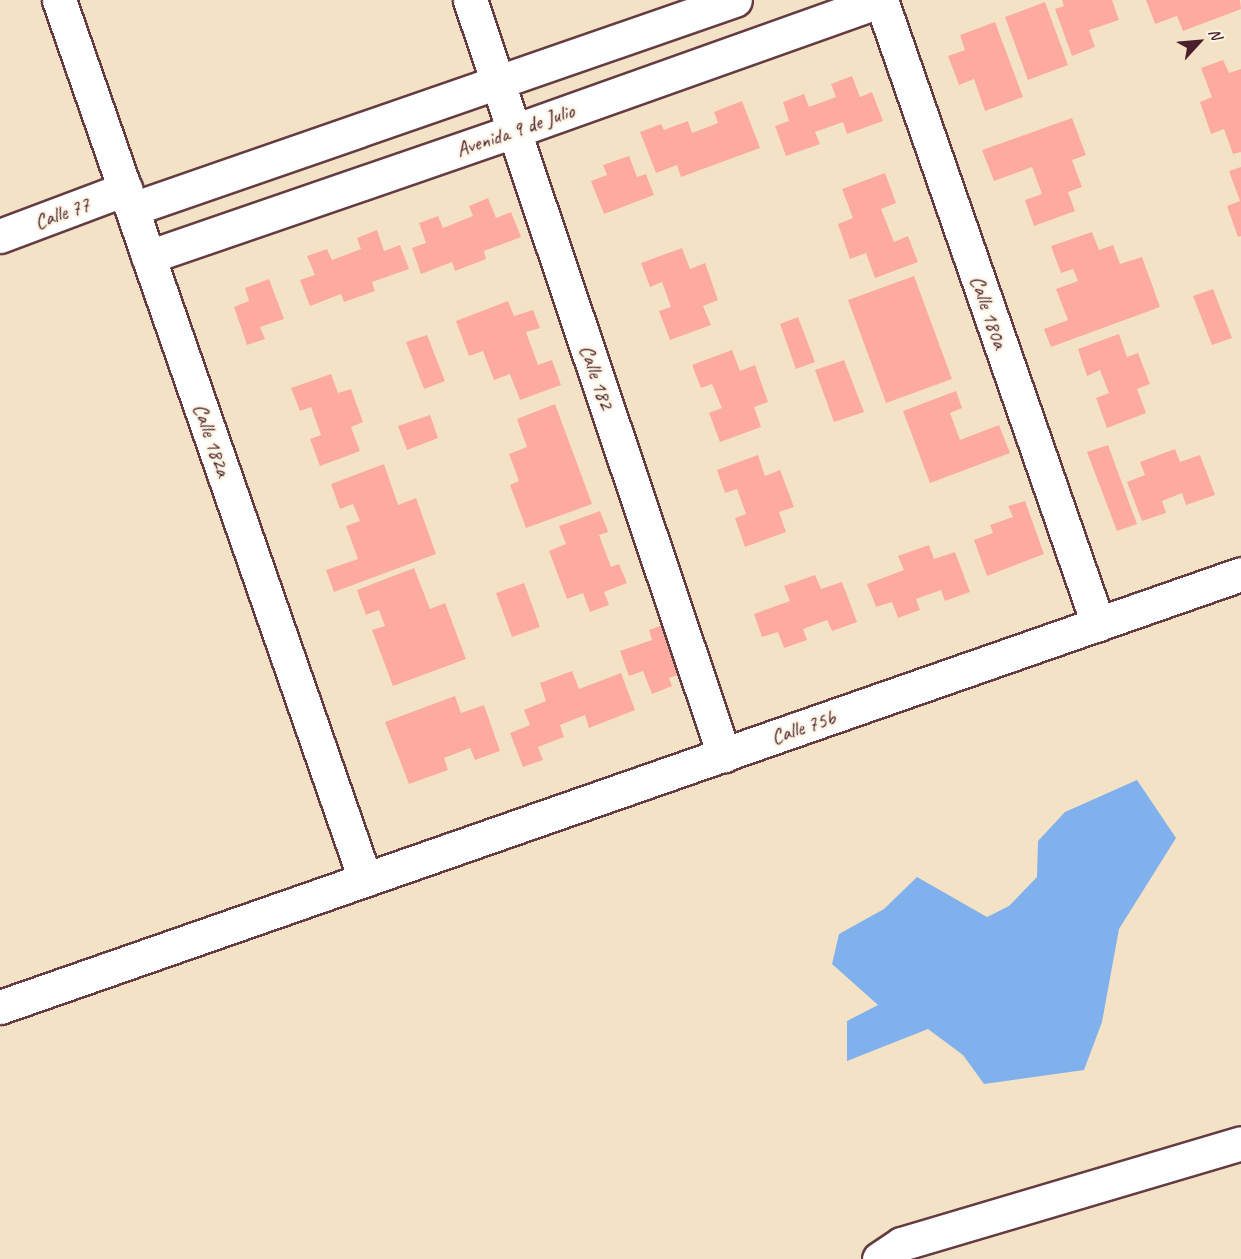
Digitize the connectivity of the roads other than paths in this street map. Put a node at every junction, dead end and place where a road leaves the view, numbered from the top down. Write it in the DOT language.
graph roads {
  1 [pos="58,0"];
  2 [pos="470,0"];
  3 [pos="735,0"];
  4 [pos="881,0"];
  5 [pos="498,81"];
  6 [pos="514,131"];
  7 [pos="128,199"];
  8 [pos="0,236"];
  9 [pos="148,256"];
  10 [pos="1241,574"];
  11 [pos="1098,624"];
  12 [pos="724,755"];
  13 [pos="365,879"];
  14 [pos="0,1007"];
  15 [pos="1241,1143"];
  16 [pos="879,1259"];
  1 -- 7 [label="street, Calle 182a"];
  2 -- 5 [label="street, Calle 182"];
  3 -- 5 [label="street"];
  4 -- 6 [label="street, Avenida 9 de Julio"];
  4 -- 11 [label="street, Calle 180a"];
  5 -- 6 [label="street, Calle 182"];
  5 -- 7 [label="street"];
  6 -- 9 [label="street, Avenida 9 de Julio"];
  6 -- 12 [label="street, Calle 182"];
  7 -- 8 [label="street, Calle 77"];
  7 -- 9 [label="street, Calle 182a"];
  9 -- 13 [label="street, Calle 182a"];
  10 -- 11 [label="street, Calle 75b"];
  11 -- 12 [label="street, Calle 75b"];
  12 -- 13 [label="street, Calle 75b"];
  13 -- 14 [label="street, Calle 75b"];
  15 -- 16 [label="street"];
}
